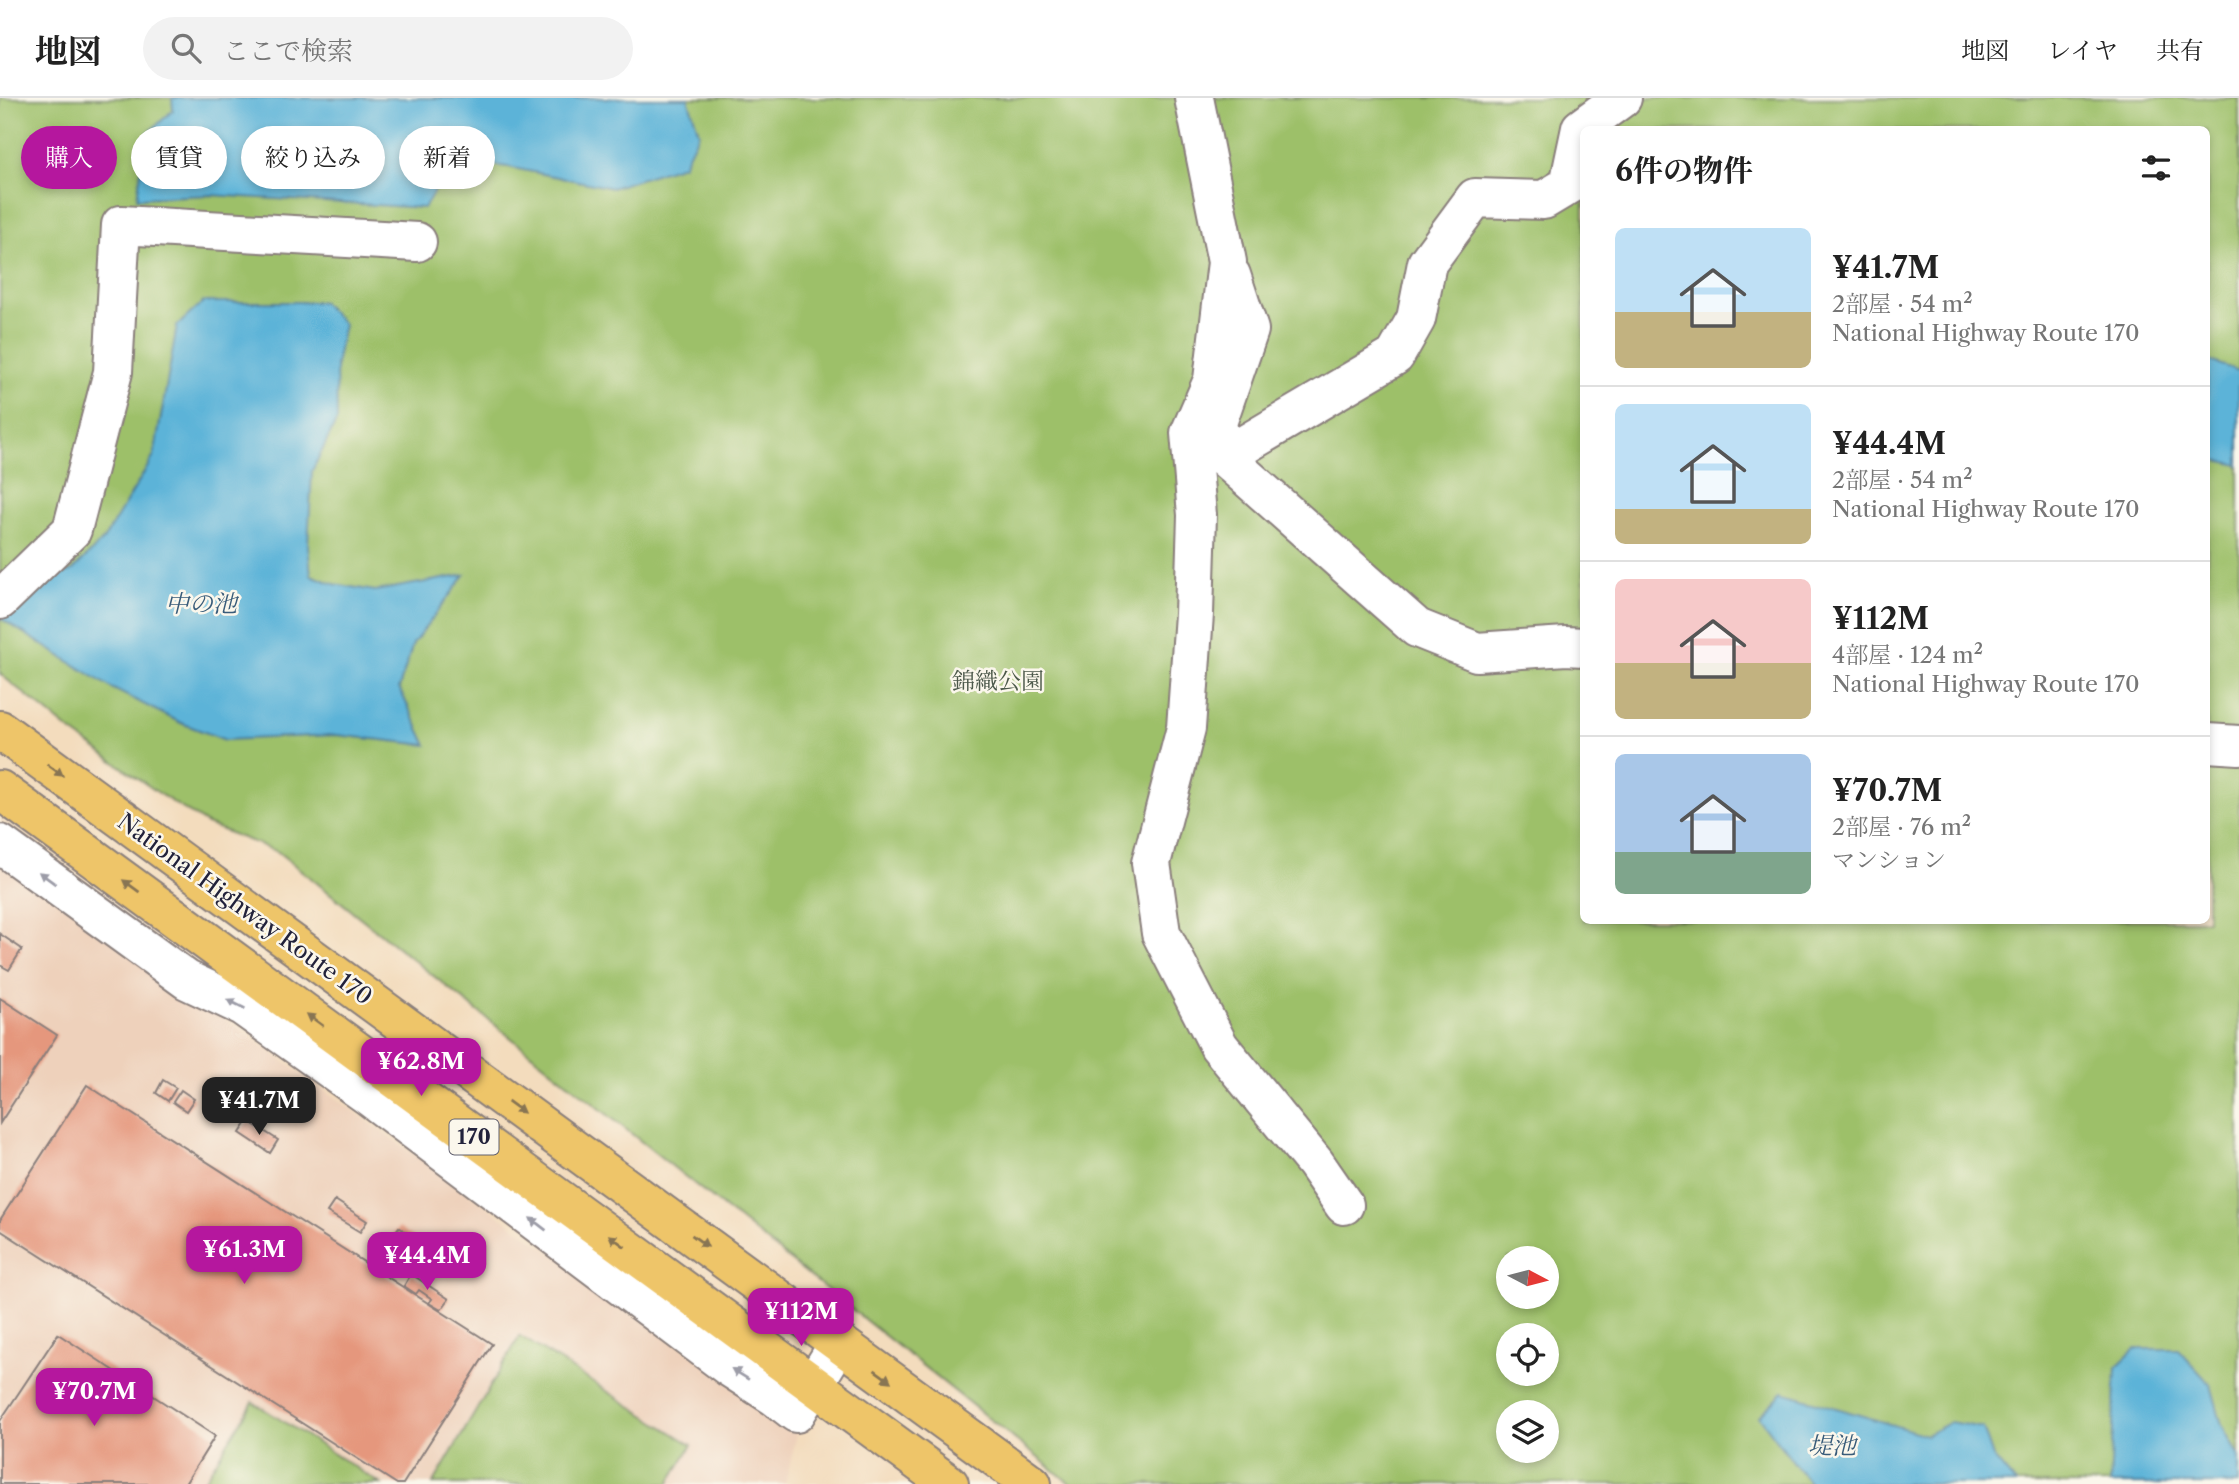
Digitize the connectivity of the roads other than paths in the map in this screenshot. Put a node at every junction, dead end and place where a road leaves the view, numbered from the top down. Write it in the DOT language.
graph roads {
  1 [pos="1194,98"];
  2 [pos="1622,98"];
  3 [pos="1584,126"];
  4 [pos="1580,133"];
  5 [pos="417,242"];
  6 [pos="1227,262"];
  7 [pos="1224,457"];
  8 [pos="0,600"];
  9 [pos="1580,647"];
  10 [pos="0,730"];
  11 [pos="2210,743"];
  12 [pos="2239,746"];
  13 [pos="0,790"];
  14 [pos="0,844"];
  15 [pos="1344,1205"];
  16 [pos="839,1343"];
  17 [pos="805,1399"];
  18 [pos="949,1484"];
  19 [pos="1032,1484"];
  1 -- 6 [label="street"];
  2 -- 3 [label="street"];
  4 -- 7 [label="street"];
  5 -- 8 [label="street"];
  6 -- 7 [label="street"];
  6 -- 15 [label="street"];
  7 -- 9 [label="street"];
  10 -- 16 [label="highway, National Highway Route 170 / 170, one-way"];
  11 -- 12 [label="street"];
  17 -- 13 [label="highway, 170, one-way"];
  17 -- 14 [label="street, one-way"];
  16 -- 17 [label="street"];
  16 -- 19 [label="highway, National Highway Route 170 / 170, one-way"];
  17 -- 18 [label="highway, 170"];
}
